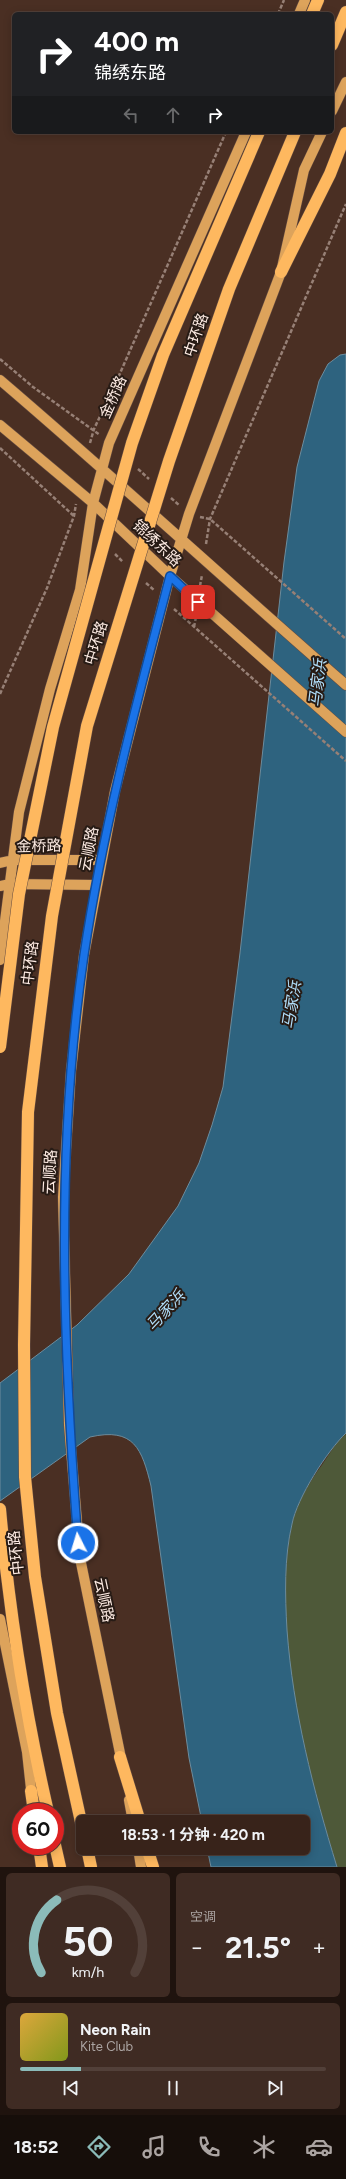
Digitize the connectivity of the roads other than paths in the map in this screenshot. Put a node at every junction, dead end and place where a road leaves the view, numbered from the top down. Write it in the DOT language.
graph roads {
  1 [pos="306,0"];
  2 [pos="318,0"];
  3 [pos="300,12"];
  4 [pos="313,12"];
  5 [pos="346,12"];
  6 [pos="334,40"];
  7 [pos="346,82"];
  8 [pos="334,107"];
  9 [pos="346,133"];
  10 [pos="245,134"];
  11 [pos="258,134"];
  12 [pos="294,134"];
  13 [pos="321,134"];
  14 [pos="281,272"];
  15 [pos="0,380"];
  16 [pos="0,425"];
  17 [pos="102,467"];
  18 [pos="93,503"];
  19 [pos="181,541"];
  20 [pos="170,576"];
  21 [pos="346,685"];
  22 [pos="346,732"];
  23 [pos="13,860"];
  24 [pos="102,860"];
  25 [pos="0,863"];
  26 [pos="5,885"];
  27 [pos="97,885"];
  28 [pos="0,960"];
  29 [pos="0,1047"];
  30 [pos="0,1509"];
  31 [pos="0,1619"];
  32 [pos="120,1757"];
  33 [pos="31,1791"];
  34 [pos="33,1803"];
  35 [pos="46,1803"];
  36 [pos="79,1815"];
  37 [pos="132,1815"];
  38 [pos="138,1815"];
  39 [pos="40,1855"];
  40 [pos="44,1855"];
  41 [pos="57,1855"];
  42 [pos="88,1855"];
  43 [pos="139,1855"];
  44 [pos="149,1855"];
  45 [pos="42,1867"];
  46 [pos="47,1867"];
  47 [pos="60,1867"];
  48 [pos="91,1867"];
  49 [pos="141,1867"];
  50 [pos="153,1867"];
  1 -- 3 [label="main road"];
  2 -- 4 [label="highway"];
  5 -- 6 [label="highway"];
  7 -- 8 [label="main road"];
  9 -- 14 [label="highway"];
  10 -- 17 [label="main road, 金桥路"];
  11 -- 29 [label="highway, 中环路, bridge"];
  12 -- 36 [label="highway, 中环路, bridge"];
  13 -- 14 [label="main road"];
  14 -- 19 [label="main road"];
  15 -- 17 [label="main road, 锦绣东路"];
  16 -- 18 [label="main road, 锦绣东路"];
  17 -- 18 [label="main road, 金桥路"];
  17 -- 19 [label="main road, 锦绣东路"];
  18 -- 20 [label="main road, 锦绣东路"];
  18 -- 23 [label="main road, 金桥路"];
  19 -- 20 [label="main road"];
  19 -- 21 [label="main road, 锦绣东路"];
  20 -- 22 [label="main road, 锦绣东路"];
  20 -- 24 [label="main road, 云顺路"];
  23 -- 24 [label="main road, 金桥路"];
  23 -- 25 [label="main road, 金桥路"];
  23 -- 26 [label="main road"];
  24 -- 27 [label="main road, 云顺路"];
  26 -- 27 [label="main road"];
  26 -- 28 [label="main road"];
  27 -- 32 [label="main road, 云顺路"];
  30 -- 35 [label="highway, 中环路"];
  31 -- 33 [label="main road"];
  32 -- 37 [label="main road, 云顺路"];
  32 -- 38 [label="highway"];
  33 -- 34 [label="highway"];
  39 -- 45 [label="highway"];
  40 -- 46 [label="main road"];
  41 -- 47 [label="highway"];
  42 -- 48 [label="highway"];
  43 -- 49 [label="main road"];
  44 -- 50 [label="highway"];
}
